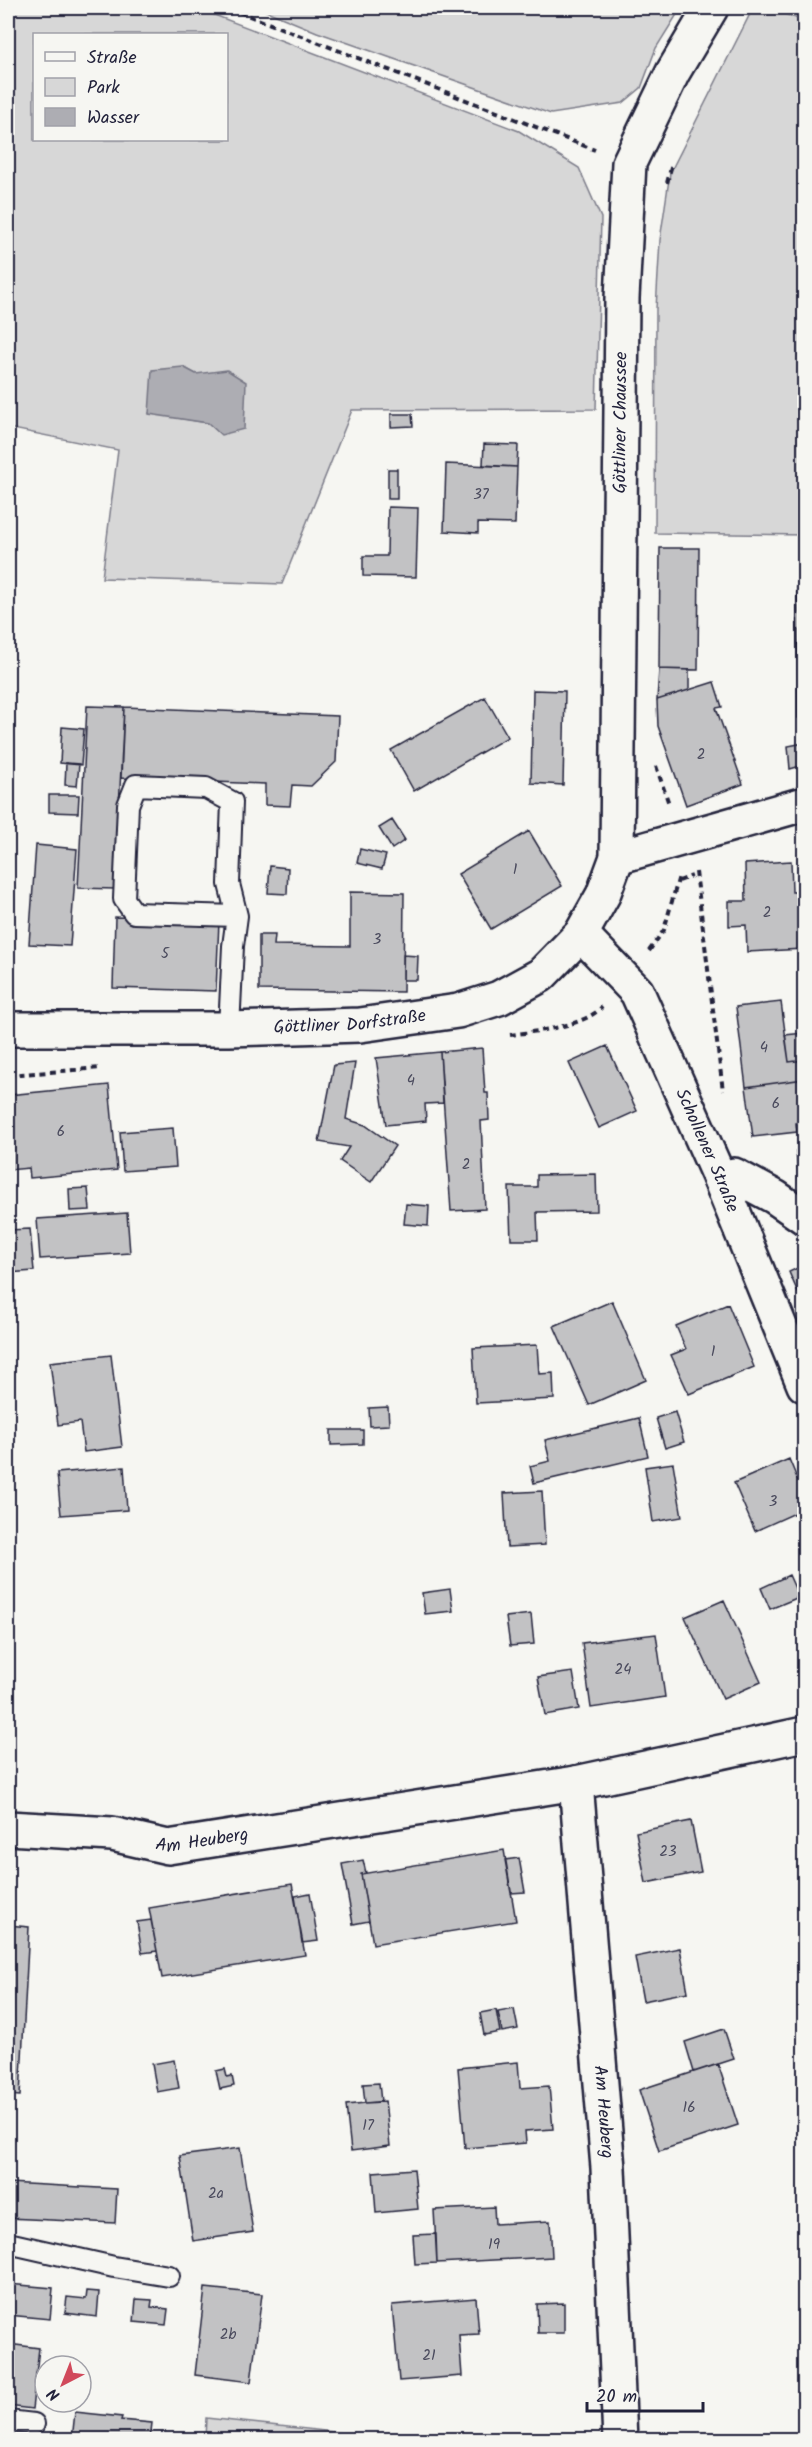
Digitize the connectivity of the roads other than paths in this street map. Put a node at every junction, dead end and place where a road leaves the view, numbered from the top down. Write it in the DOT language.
graph roads {
  1 [pos="711,8"];
  2 [pos="804,804"];
  3 [pos="617,857"];
  4 [pos="237,916"];
  5 [pos="581,934"];
  6 [pos="8,1029"];
  7 [pos="229,1029"];
  8 [pos="720,1179"];
  9 [pos="804,1216"];
  10 [pos="804,1385"];
  11 [pos="804,1734"];
  12 [pos="576,1783"];
  13 [pos="8,1828"];
  14 [pos="8,2243"];
  15 [pos="169,2276"];
  16 [pos="8,2421"];
  17 [pos="34,2424"];
  18 [pos="620,2439"];
  1 -- 3 [label="street, Göttliner Chaussee"];
  2 -- 3 [label="street"];
  3 -- 5 [label="street, Göttliner Dorfstraße"];
  4 -- 4 [label="lane"];
  4 -- 7 [label="lane"];
  5 -- 7 [label="street, Göttliner Dorfstraße"];
  5 -- 8 [label="street, Schollener Straße"];
  6 -- 7 [label="street, Göttliner Dorfstraße"];
  8 -- 9 [label="street"];
  8 -- 10 [label="street, Schollener Straße"];
  11 -- 12 [label="street, Am Heuberg"];
  12 -- 13 [label="street, Am Heuberg"];
  12 -- 18 [label="street, Am Heuberg"];
  14 -- 15 [label="lane"];
  16 -- 17 [label="lane"];
}
